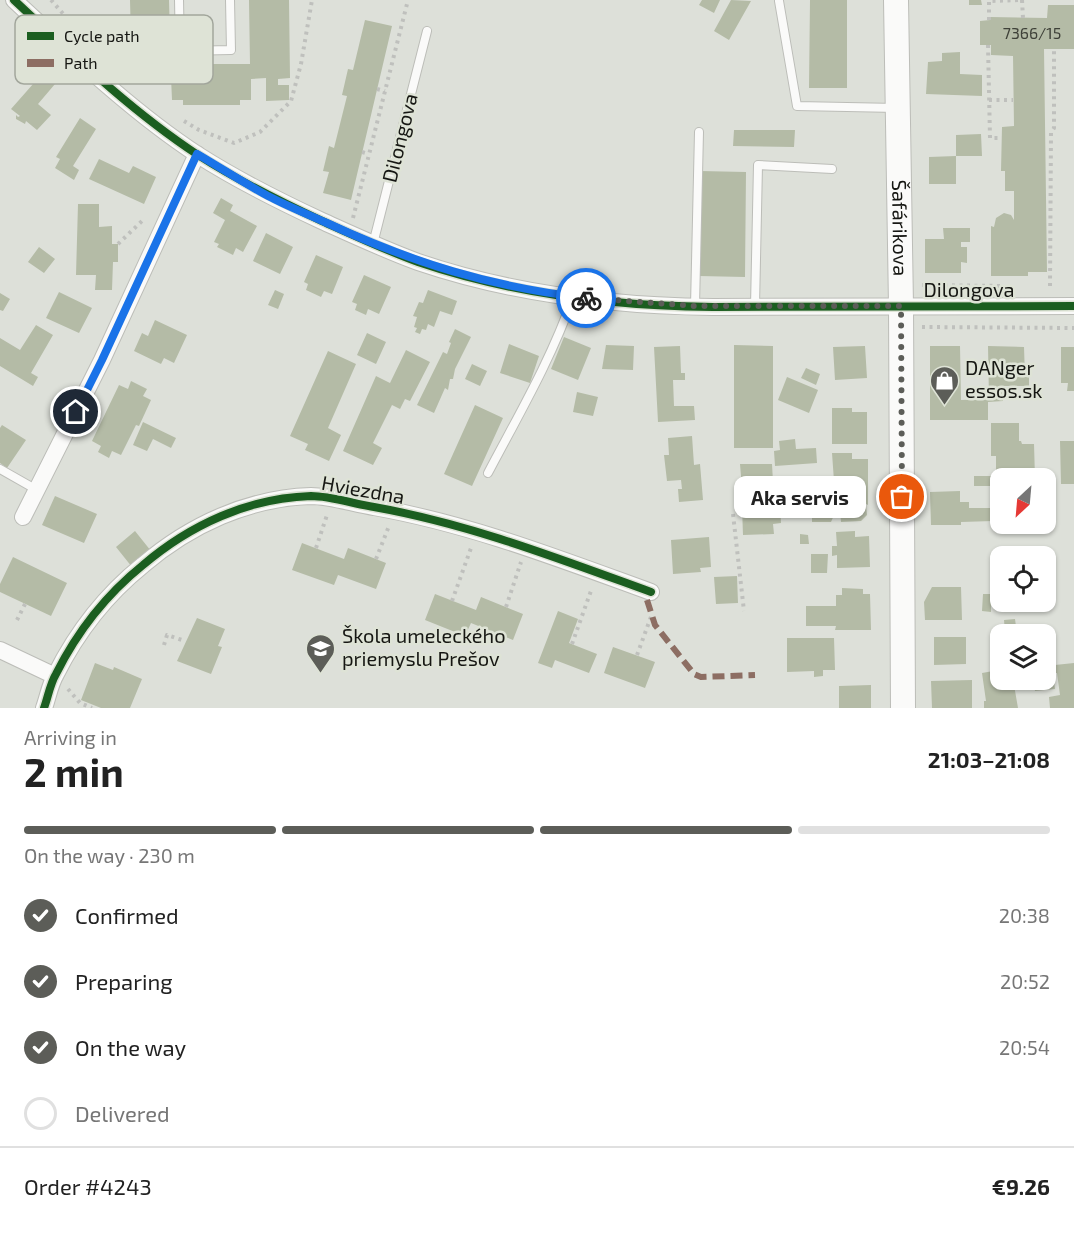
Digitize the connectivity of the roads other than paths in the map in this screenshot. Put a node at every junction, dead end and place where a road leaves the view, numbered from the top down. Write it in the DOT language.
graph roads {
  1 [pos="14,0"];
  2 [pos="179,0"];
  3 [pos="230,0"];
  4 [pos="896,0"];
  5 [pos="779,1"];
  6 [pos="30,15"];
  7 [pos="179,15"];
  8 [pos="427,32"];
  9 [pos="213,51"];
  10 [pos="106,84"];
  11 [pos="897,108"];
  12 [pos="699,132"];
  13 [pos="197,154"];
  14 [pos="832,169"];
  15 [pos="373,244"];
  16 [pos="573,297"];
  17 [pos="695,306"];
  18 [pos="755,306"];
  19 [pos="901,306"];
  20 [pos="1074,306"];
  21 [pos="0,469"];
  22 [pos="488,473"];
  23 [pos="37,490"];
  24 [pos="23,517"];
  25 [pos="651,592"];
  26 [pos="0,650"];
  27 [pos="59,679"];
  28 [pos="44,708"];
  29 [pos="903,708"];
  1 -- 6 [label="street, Dilongova"];
  2 -- 7 [label="lane"];
  3 -- 9 [label="lane"];
  4 -- 11 [label="street, Šafárikova"];
  5 -- 11 [label="lane"];
  8 -- 15 [label="lane, Dilongova"];
  10 -- 13 [label="street, Dilongova"];
  11 -- 19 [label="street, Šafárikova"];
  12 -- 17 [label="lane"];
  13 -- 15 [label="street, Dilongova"];
  13 -- 23 [label="street"];
  14 -- 18 [label="lane"];
  15 -- 16 [label="street, Dilongova"];
  16 -- 17 [label="street, Dilongova"];
  16 -- 22 [label="lane"];
  17 -- 18 [label="street, Dilongova"];
  18 -- 19 [label="street, Dilongova"];
  19 -- 20 [label="street, Dilongova"];
  19 -- 29 [label="street, Šafárikova"];
  21 -- 23 [label="lane"];
  23 -- 24 [label="street"];
  25 -- 27 [label="street, Hviezdna"];
  26 -- 27 [label="street"];
  27 -- 28 [label="street, Hviezdna"];
}
